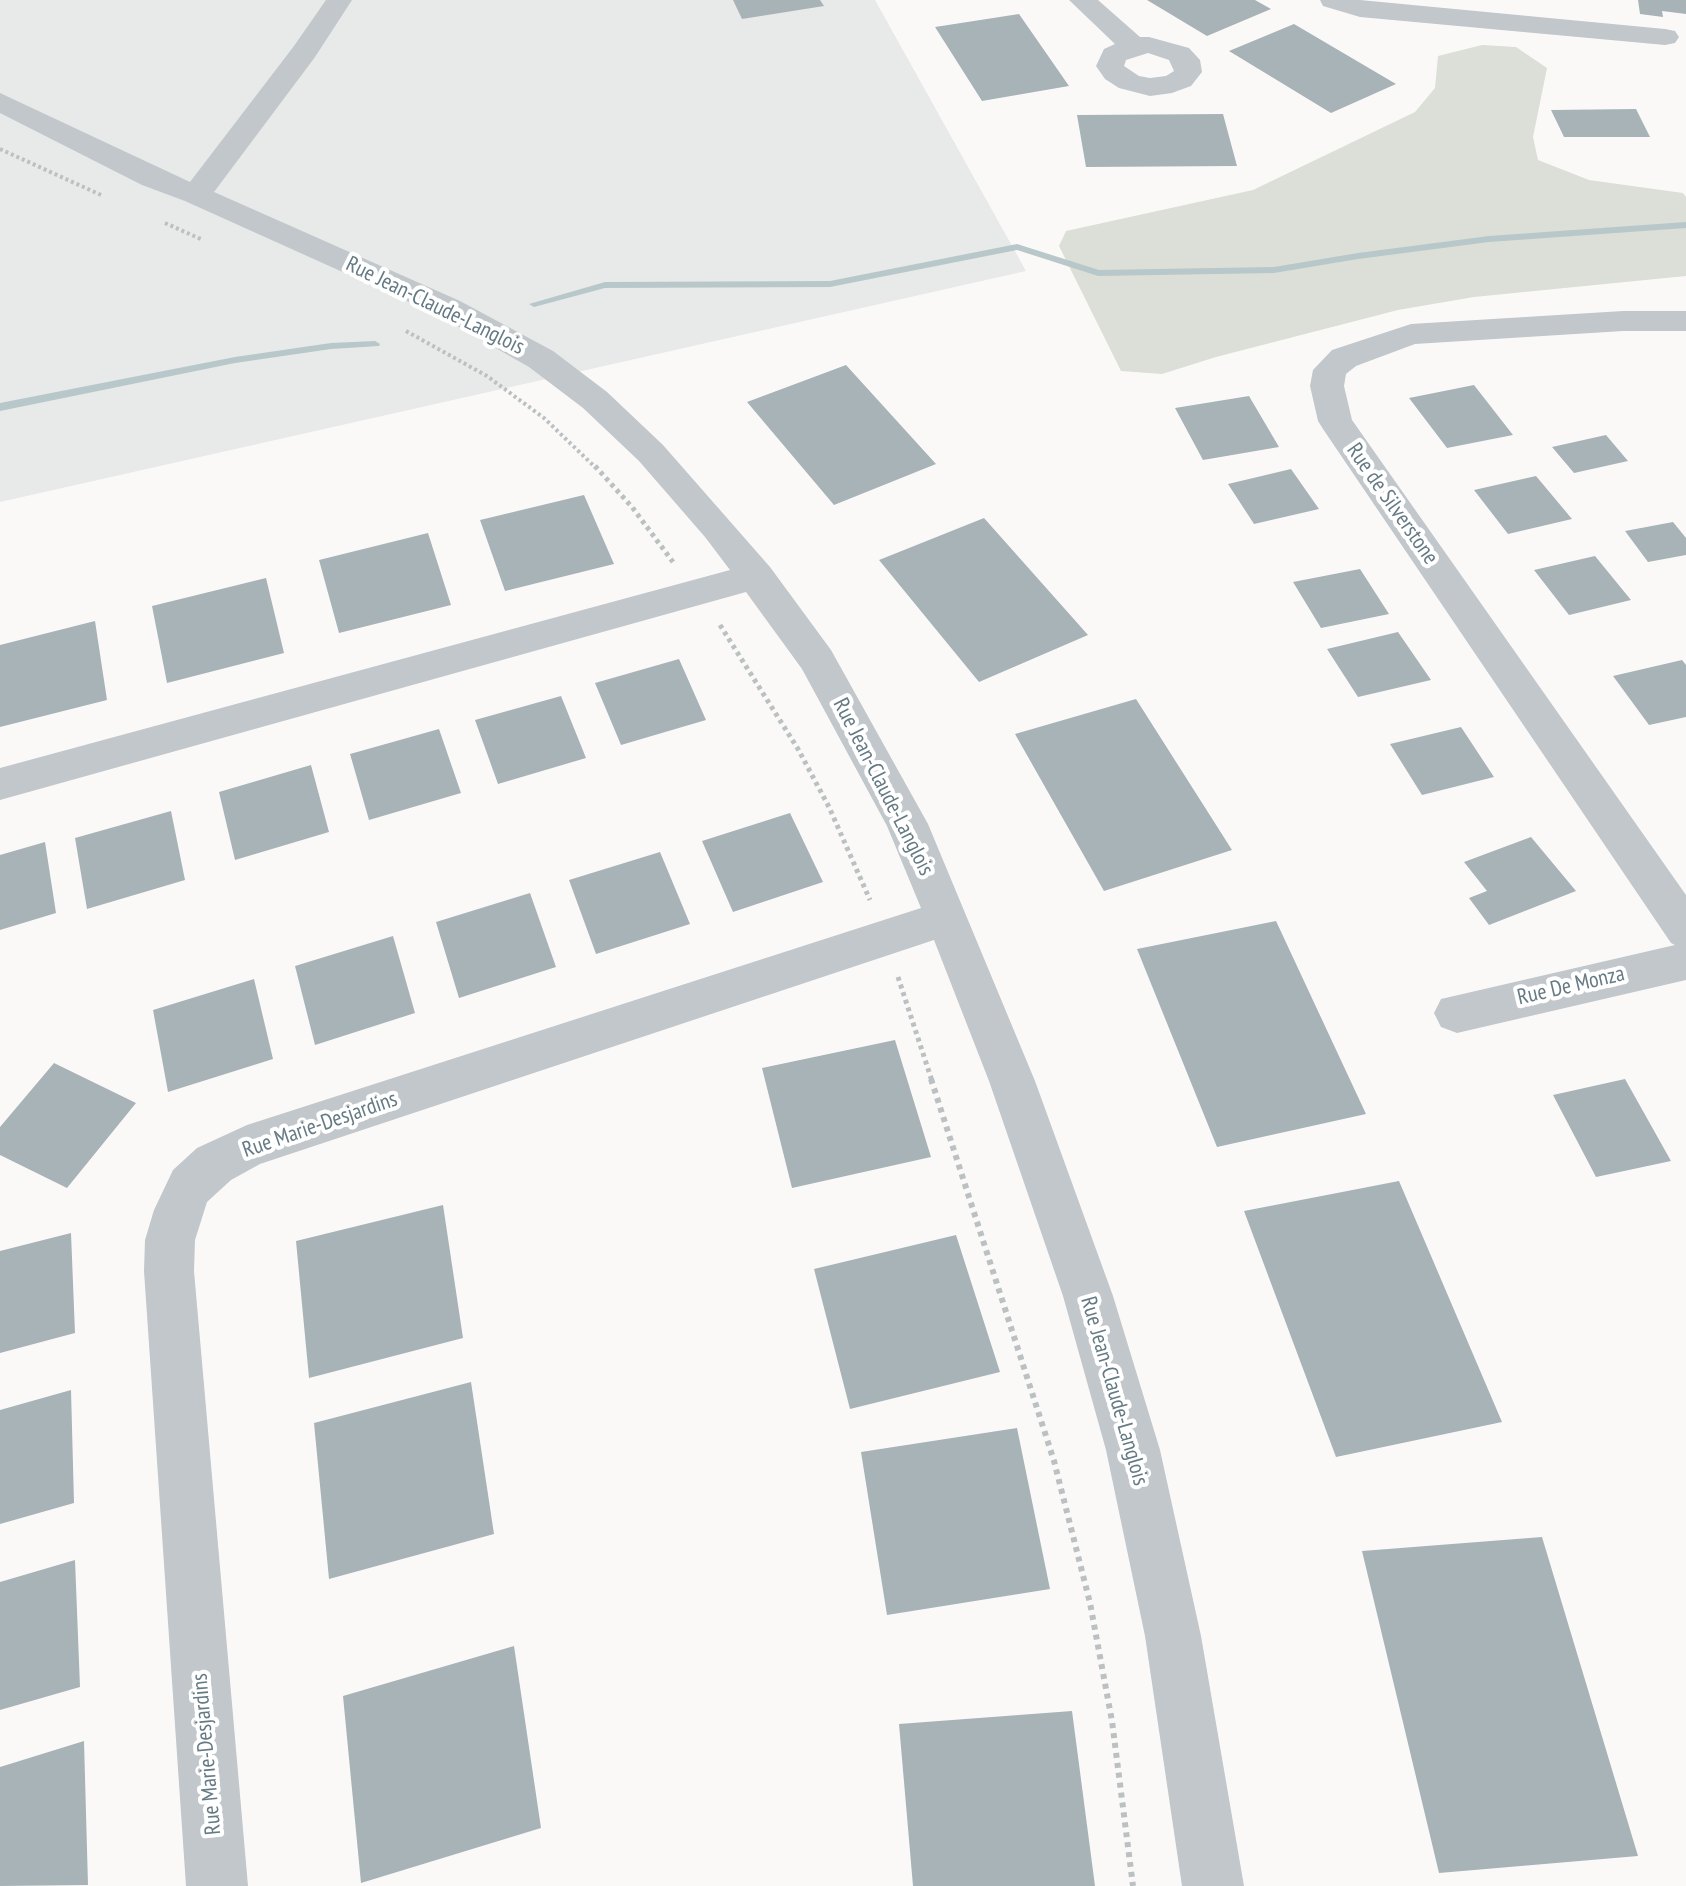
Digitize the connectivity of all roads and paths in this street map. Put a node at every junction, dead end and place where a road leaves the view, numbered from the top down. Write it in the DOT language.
graph roads {
  1 [pos="339,0"];
  2 [pos="1082,0"];
  3 [pos="1333,0"];
  4 [pos="1675,35"];
  5 [pos="1133,46"];
  6 [pos="1686,57"];
  7 [pos="0,102"];
  8 [pos="0,149"];
  9 [pos="196,195"];
  10 [pos="109,199"];
  11 [pos="152,218"];
  12 [pos="210,243"];
  13 [pos="1686,321"];
  14 [pos="394,325"];
  15 [pos="671,560"];
  16 [pos="757,576"];
  17 [pos="717,620"];
  18 [pos="0,784"];
  19 [pos="869,898"];
  20 [pos="947,918"];
  21 [pos="1686,930"];
  22 [pos="1686,961"];
  23 [pos="904,995"];
  24 [pos="1457,1013"];
  25 [pos="217,1886"];
  26 [pos="1133,1886"];
  27 [pos="1213,1886"];
  1 -- 9 [label="street"];
  2 -- 5 [label="street"];
  3 -- 4 [label="street"];
  4 -- 6 [label="street"];
  7 -- 9 [label="street, Rue Jean-Claude-Langlois"];
  8 -- 10 [label="path"];
  9 -- 16 [label="street, Rue Jean-Claude-Langlois"];
  11 -- 12 [label="path"];
  13 -- 21 [label="street, Rue de Silverstone"];
  14 -- 15 [label="path"];
  16 -- 18 [label="street"];
  16 -- 20 [label="street, Rue Jean-Claude-Langlois"];
  17 -- 19 [label="path"];
  20 -- 25 [label="street, Rue Marie-Desjardins"];
  20 -- 27 [label="street, Rue Jean-Claude-Langlois"];
  22 -- 24 [label="street, Rue De Monza"];
  23 -- 26 [label="path"];
}
